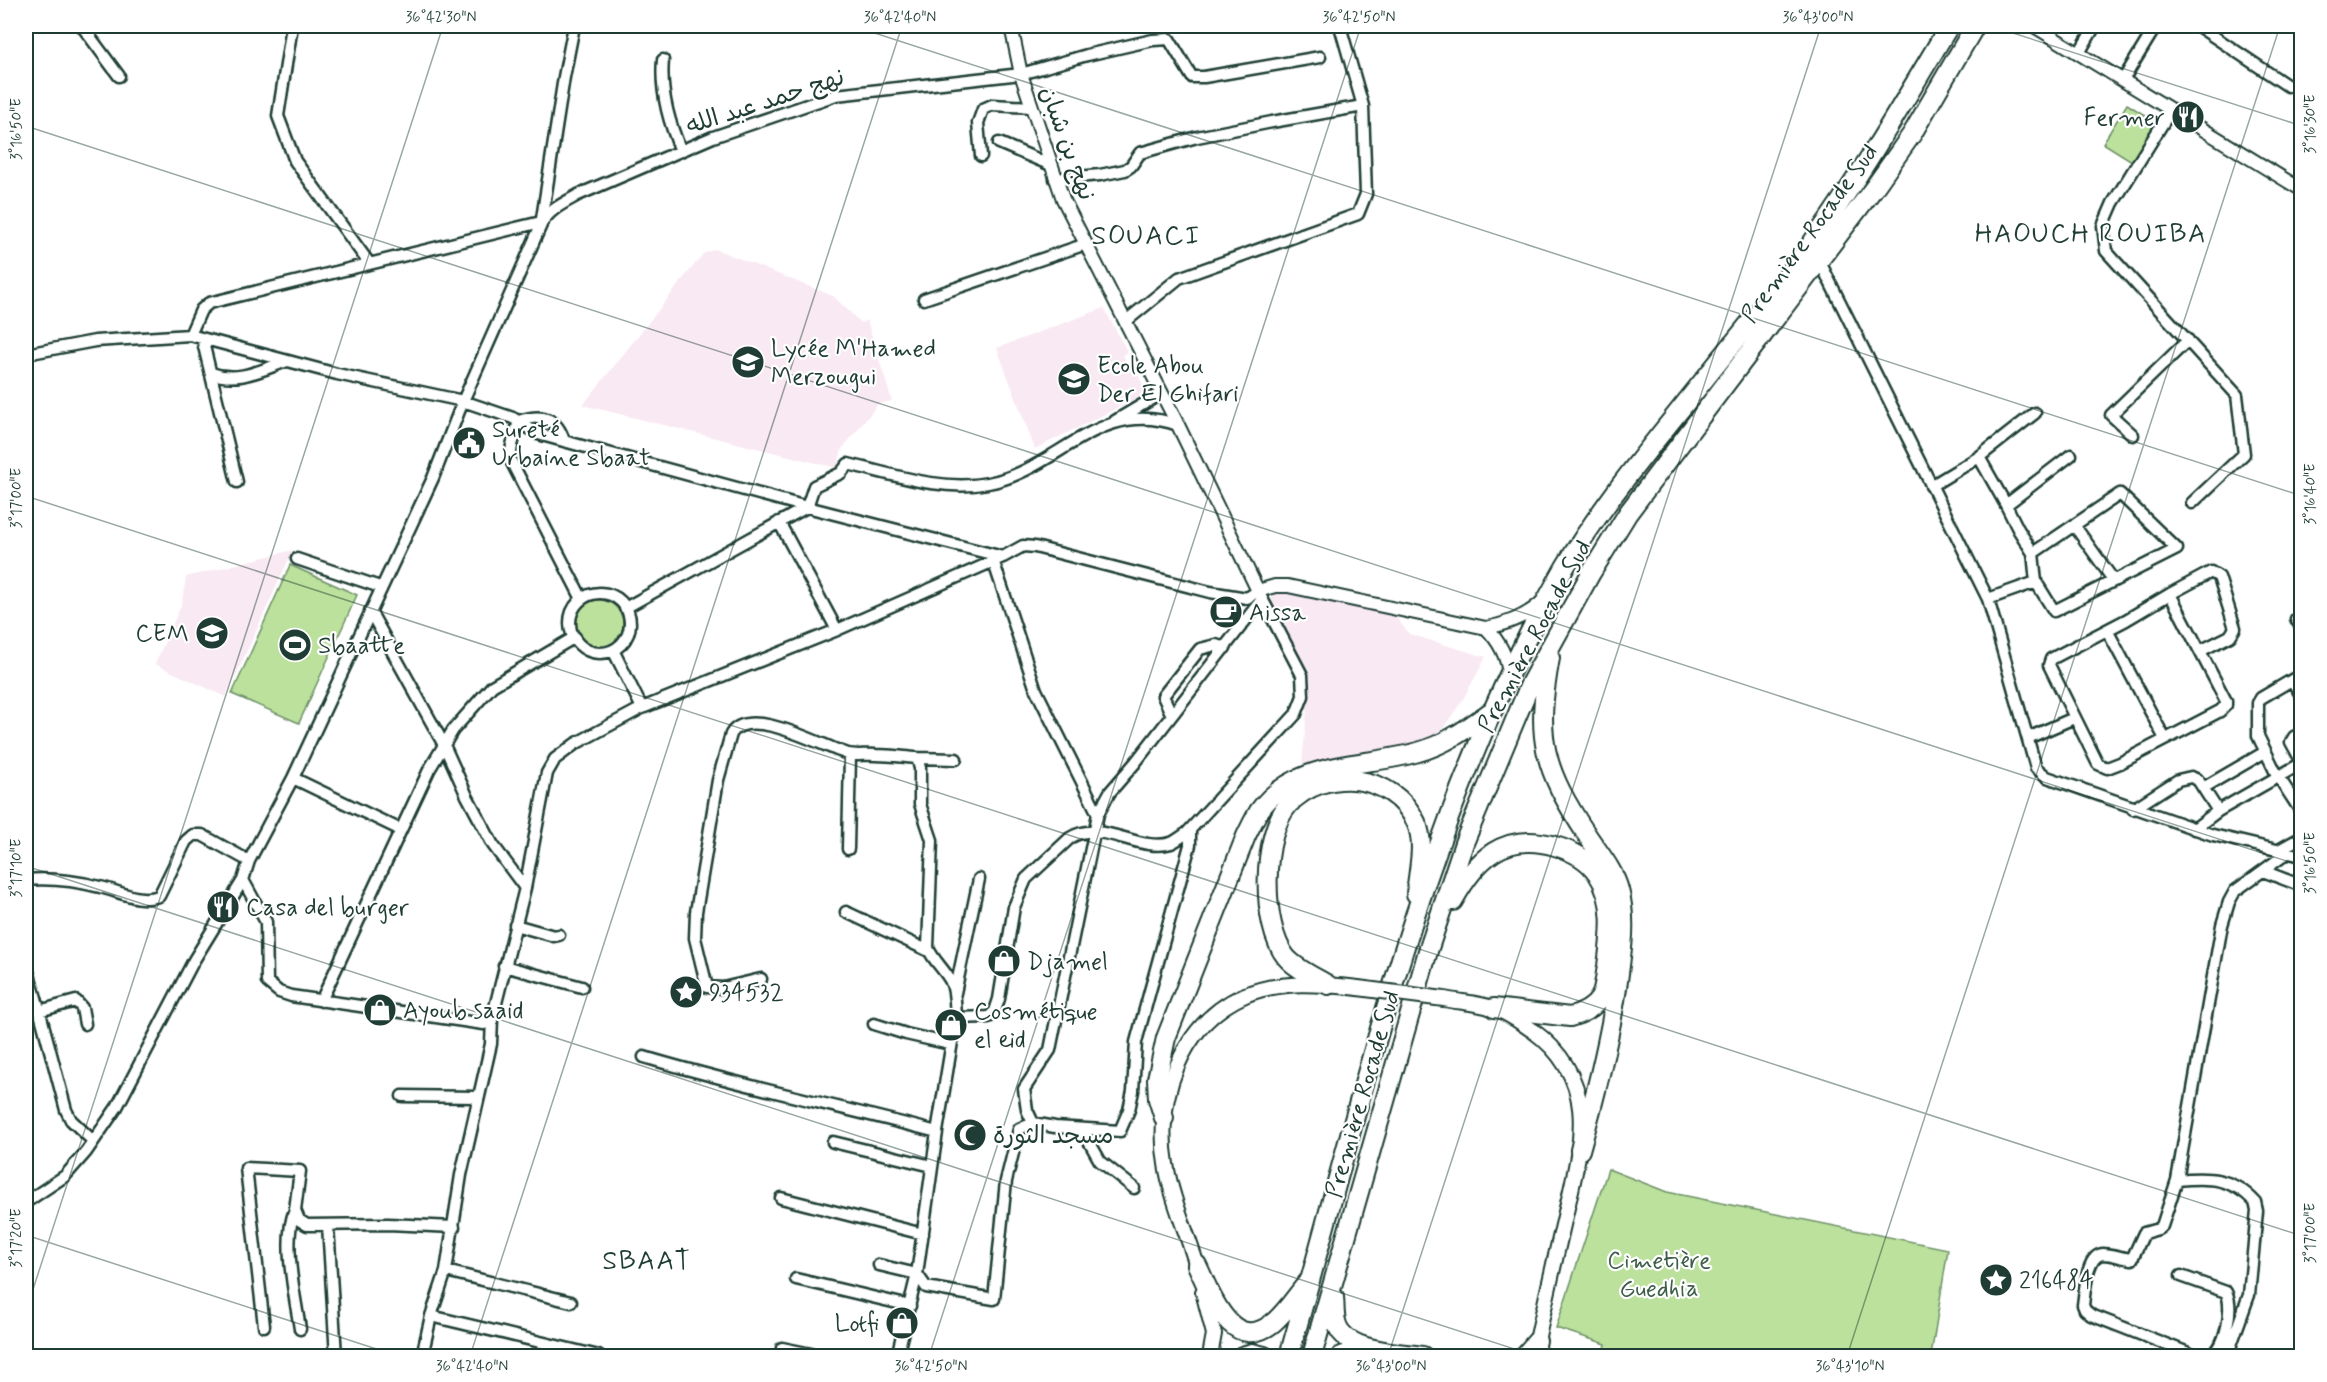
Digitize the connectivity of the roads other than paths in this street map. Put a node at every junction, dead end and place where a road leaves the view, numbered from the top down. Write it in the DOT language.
graph roads {
  1 [pos="82,26"];
  2 [pos="292,26"];
  3 [pos="574,26"];
  4 [pos="1011,26"];
  5 [pos="1340,26"];
  6 [pos="1949,26"];
  7 [pos="1975,26"];
  8 [pos="2034,26"];
  9 [pos="2095,26"];
  10 [pos="2156,26"];
  11 [pos="2198,26"];
  12 [pos="2079,52"];
  13 [pos="1320,57"];
  14 [pos="663,60"];
  15 [pos="1021,74"];
  16 [pos="119,76"];
  17 [pos="2123,80"];
  18 [pos="2288,86"];
  19 [pos="1363,106"];
  20 [pos="1032,107"];
  21 [pos="2171,110"];
  22 [pos="999,143"];
  23 [pos="681,151"];
  24 [pos="981,156"];
  25 [pos="1051,165"];
  26 [pos="1055,179"];
  27 [pos="2301,190"];
  28 [pos="541,224"];
  29 [pos="1086,244"];
  30 [pos="1820,262"];
  31 [pos="369,263"];
  32 [pos="924,299"];
  33 [pos="1125,322"];
  34 [pos="190,335"];
  35 [pos="202,338"];
  36 [pos="2188,340"];
  37 [pos="26,354"];
  38 [pos="287,361"];
  39 [pos="211,373"];
  40 [pos="1162,393"];
  41 [pos="463,400"];
  42 [pos="2035,413"];
  43 [pos="519,421"];
  44 [pos="1113,423"];
  45 [pos="1178,425"];
  46 [pos="2133,435"];
  47 [pos="564,441"];
  48 [pos="2071,454"];
  49 [pos="1979,458"];
  50 [pos="237,482"];
  51 [pos="1932,486"];
  52 [pos="2192,503"];
  53 [pos="2006,505"];
  54 [pos="807,507"];
  55 [pos="779,522"];
  56 [pos="2074,525"];
  57 [pos="2033,553"];
  58 [pos="996,558"];
  59 [pos="297,559"];
  60 [pos="2114,581"];
  61 [pos="2036,582"];
  62 [pos="380,587"];
  63 [pos="2170,594"];
  64 [pos="1260,595"];
  65 [pos="1550,596"];
  66 [pos="582,599"];
  67 [pos="1988,599"];
  68 [pos="625,608"];
  69 [pos="370,611"];
  70 [pos="1486,628"];
  71 [pos="837,630"];
  72 [pos="2107,630"];
  73 [pos="575,637"];
  74 [pos="1554,641"];
  75 [pos="1225,648"];
  76 [pos="613,650"];
  77 [pos="2200,651"];
  78 [pos="1509,677"];
  79 [pos="2296,677"];
  80 [pos="2301,697"];
  81 [pos="642,708"];
  82 [pos="1494,708"];
  83 [pos="1172,716"];
  84 [pos="2074,718"];
  85 [pos="2301,733"];
  86 [pos="2028,738"];
  87 [pos="2165,739"];
  88 [pos="444,745"];
  89 [pos="2265,752"];
  90 [pos="850,755"];
  91 [pos="917,758"];
  92 [pos="956,759"];
  93 [pos="2301,762"];
  94 [pos="2279,777"];
  95 [pos="293,778"];
  96 [pos="2203,788"];
  97 [pos="2133,809"];
  98 [pos="2218,811"];
  99 [pos="2301,813"];
  100 [pos="1098,814"];
  101 [pos="2194,829"];
  102 [pos="401,830"];
  103 [pos="1190,830"];
  104 [pos="1094,832"];
  105 [pos="2301,837"];
  106 [pos="848,849"];
  107 [pos="2281,852"];
  108 [pos="2301,856"];
  109 [pos="249,861"];
  110 [pos="2263,871"];
  111 [pos="979,879"];
  112 [pos="26,880"];
  113 [pos="243,880"];
  114 [pos="2301,886"];
  115 [pos="525,888"];
  116 [pos="846,912"];
  117 [pos="1414,921"];
  118 [pos="515,925"];
  119 [pos="559,935"];
  120 [pos="929,951"];
  121 [pos="1428,951"];
  122 [pos="26,964"];
  123 [pos="504,966"];
  124 [pos="761,979"];
  125 [pos="1328,985"];
  126 [pos="582,987"];
  127 [pos="954,997"];
  128 [pos="31,999"];
  129 [pos="321,1001"];
  130 [pos="1494,1008"];
  131 [pos="39,1011"];
  132 [pos="956,1018"];
  133 [pos="492,1019"];
  134 [pos="85,1024"];
  135 [pos="874,1024"];
  136 [pos="950,1044"];
  137 [pos="644,1057"];
  138 [pos="402,1096"];
  139 [pos="477,1097"];
  140 [pos="1164,1118"];
  141 [pos="1033,1123"];
  142 [pos="1082,1129"];
  143 [pos="937,1132"];
  144 [pos="93,1141"];
  145 [pos="833,1142"];
  146 [pos="1580,1150"];
  147 [pos="932,1166"];
  148 [pos="2177,1180"];
  149 [pos="1134,1188"];
  150 [pos="781,1198"];
  151 [pos="26,1202"];
  152 [pos="296,1210"];
  153 [pos="328,1225"];
  154 [pos="454,1227"];
  155 [pos="923,1234"];
  156 [pos="879,1265"];
  157 [pos="1197,1265"];
  158 [pos="446,1271"];
  159 [pos="917,1274"];
  160 [pos="1312,1276"];
  161 [pos="2181,1276"];
  162 [pos="796,1279"];
  163 [pos="1334,1284"];
  164 [pos="571,1302"];
  165 [pos="910,1306"];
  166 [pos="431,1316"];
  167 [pos="264,1326"];
  168 [pos="300,1329"];
  169 [pos="782,1348"];
  170 [pos="1538,1349"];
  171 [pos="336,1356"];
  172 [pos="422,1356"];
  173 [pos="599,1356"];
  174 [pos="821,1356"];
  175 [pos="897,1356"];
  176 [pos="1209,1356"];
  177 [pos="1242,1356"];
  178 [pos="1264,1356"];
  179 [pos="1289,1356"];
  180 [pos="1312,1356"];
  181 [pos="1341,1356"];
  182 [pos="1374,1356"];
  183 [pos="1423,1356"];
  184 [pos="1524,1356"];
  185 [pos="2196,1356"];
  186 [pos="2211,1356"];
  187 [pos="2227,1356"];
  1 -- 16 [label="street"];
  2 -- 31 [label="street"];
  3 -- 28 [label="street"];
  4 -- 15 [label="street, نهج بن شبان"];
  5 -- 19 [label="street"];
  6 -- 65 [label="highway, Première Rocade Sud"];
  7 -- 30 [label="highway, Première Rocade Sud"];
  8 -- 12 [label="street"];
  9 -- 12 [label="street"];
  10 -- 17 [label="street"];
  11 -- 18 [label="street"];
  12 -- 17 [label="street"];
  13 -- 15 [label="street, نهج حمد عبد الله"];
  14 -- 23 [label="street"];
  15 -- 20 [label="street, نهج بن شبان"];
  15 -- 23 [label="street, نهج حمد عبد الله"];
  17 -- 21 [label="street"];
  19 -- 26 [label="street"];
  19 -- 33 [label="street"];
  20 -- 24 [label="street"];
  20 -- 25 [label="street, نهج بن شبان"];
  21 -- 27 [label="street"];
  21 -- 36 [label="street"];
  22 -- 25 [label="street"];
  23 -- 28 [label="street, نهج حمد عبد الله"];
  25 -- 26 [label="street, نهج بن شبان"];
  26 -- 29 [label="street, نهج بن شبان"];
  28 -- 31 [label="street"];
  28 -- 41 [label="street"];
  29 -- 32 [label="street"];
  29 -- 33 [label="street, نهج بن شبان"];
  30 -- 51 [label="street"];
  30 -- 74 [label="highway, Première Rocade Sud"];
  31 -- 34 [label="street"];
  33 -- 40 [label="street, نهج بن شبان"];
  34 -- 35 [label="street"];
  34 -- 37 [label="street"];
  35 -- 38 [label="street"];
  35 -- 39 [label="street"];
  36 -- 46 [label="street"];
  36 -- 52 [label="street"];
  38 -- 39 [label="street"];
  38 -- 41 [label="street"];
  39 -- 50 [label="street"];
  40 -- 44 [label="street"];
  40 -- 45 [label="street, نهج بن شبان"];
  41 -- 43 [label="street"];
  41 -- 62 [label="street"];
  42 -- 49 [label="street"];
  43 -- 47 [label="street"];
  43 -- 47 [label="street"];
  43 -- 66 [label="street"];
  44 -- 45 [label="street"];
  44 -- 54 [label="street"];
  45 -- 64 [label="street, نهج بن شبان"];
  47 -- 54 [label="street"];
  48 -- 53 [label="street"];
  49 -- 51 [label="street"];
  49 -- 53 [label="street"];
  51 -- 67 [label="street"];
  53 -- 57 [label="street"];
  54 -- 55 [label="street"];
  54 -- 58 [label="street"];
  55 -- 68 [label="street"];
  55 -- 71 [label="street"];
  56 -- 57 [label="street"];
  56 -- 60 [label="street"];
  56 -- 60 [label="street"];
  57 -- 61 [label="street"];
  58 -- 64 [label="street"];
  58 -- 71 [label="street"];
  58 -- 100 [label="street"];
  59 -- 62 [label="street"];
  60 -- 61 [label="street"];
  61 -- 67 [label="street"];
  62 -- 69 [label="street"];
  63 -- 72 [label="street"];
  63 -- 77 [label="street"];
  63 -- 77 [label="street"];
  64 -- 70 [label="street"];
  64 -- 75 [label="street"];
  64 -- 103 [label="street"];
  65 -- 70 [label="street"];
  65 -- 78 [label="highway, Première Rocade Sud"];
  66 -- 68 [label="street"];
  66 -- 73 [label="street"];
  67 -- 86 [label="street"];
  68 -- 76 [label="street"];
  69 -- 88 [label="street"];
  69 -- 95 [label="street"];
  70 -- 78 [label="street"];
  71 -- 81 [label="street"];
  72 -- 84 [label="street"];
  72 -- 87 [label="street"];
  73 -- 76 [label="street"];
  73 -- 88 [label="street"];
  74 -- 121 [label="highway, Première Rocade Sud"];
  74 -- 146 [label="highway"];
  75 -- 83 [label="street"];
  75 -- 83 [label="street"];
  76 -- 81 [label="street"];
  77 -- 87 [label="street"];
  78 -- 82 [label="highway, Première Rocade Sud"];
  79 -- 80 [label="street"];
  79 -- 89 [label="street"];
  81 -- 115 [label="street"];
  82 -- 117 [label="highway, Première Rocade Sud"];
  82 -- 140 [label="highway"];
  83 -- 100 [label="street"];
  84 -- 86 [label="street"];
  84 -- 87 [label="street"];
  85 -- 93 [label="street"];
  86 -- 97 [label="street"];
  88 -- 102 [label="street"];
  88 -- 115 [label="street"];
  89 -- 94 [label="street"];
  89 -- 96 [label="street"];
  90 -- 91 [label="street"];
  90 -- 106 [label="street"];
  90 -- 124 [label="street"];
  91 -- 92 [label="street"];
  91 -- 120 [label="street"];
  93 -- 94 [label="street"];
  94 -- 98 [label="street"];
  94 -- 99 [label="street"];
  95 -- 102 [label="street"];
  95 -- 109 [label="street"];
  96 -- 97 [label="street"];
  96 -- 98 [label="street"];
  97 -- 101 [label="street"];
  98 -- 101 [label="street"];
  100 -- 104 [label="street"];
  101 -- 107 [label="street"];
  102 -- 129 [label="street"];
  103 -- 104 [label="street"];
  103 -- 142 [label="street"];
  104 -- 132 [label="street"];
  104 -- 141 [label="street"];
  105 -- 107 [label="street"];
  107 -- 108 [label="street"];
  107 -- 110 [label="street"];
  109 -- 112 [label="street"];
  109 -- 113 [label="street"];
  110 -- 114 [label="street"];
  110 -- 148 [label="street"];
  111 -- 127 [label="street"];
  113 -- 129 [label="street"];
  113 -- 144 [label="street"];
  115 -- 118 [label="street"];
  116 -- 120 [label="street"];
  117 -- 125 [label="highway"];
  117 -- 160 [label="highway, Première Rocade Sud"];
  118 -- 119 [label="street"];
  118 -- 123 [label="street"];
  120 -- 127 [label="street"];
  121 -- 130 [label="highway"];
  121 -- 163 [label="highway, Première Rocade Sud"];
  122 -- 128 [label="street"];
  123 -- 126 [label="street"];
  123 -- 133 [label="street"];
  125 -- 130 [label="main road, bridge"];
  125 -- 140 [label="main road"];
  127 -- 132 [label="street"];
  128 -- 131 [label="street"];
  129 -- 133 [label="street"];
  130 -- 146 [label="main road"];
  131 -- 134 [label="street"];
  131 -- 144 [label="street"];
  132 -- 136 [label="street"];
  133 -- 139 [label="street"];
  135 -- 136 [label="street"];
  136 -- 143 [label="street"];
  137 -- 143 [label="street"];
  138 -- 139 [label="street"];
  139 -- 154 [label="street"];
  140 -- 157 [label="main road"];
  141 -- 142 [label="street"];
  141 -- 159 [label="street"];
  142 -- 149 [label="street"];
  143 -- 147 [label="street"];
  144 -- 151 [label="street"];
  145 -- 147 [label="street"];
  146 -- 170 [label="main road"];
  147 -- 155 [label="street"];
  148 -- 185 [label="street"];
  148 -- 187 [label="street"];
  150 -- 155 [label="street"];
  152 -- 153 [label="street"];
  152 -- 167 [label="street"];
  152 -- 168 [label="street"];
  153 -- 154 [label="street"];
  153 -- 171 [label="street"];
  154 -- 158 [label="street"];
  155 -- 159 [label="street"];
  156 -- 159 [label="street"];
  157 -- 160 [label="highway"];
  157 -- 176 [label="main road"];
  158 -- 164 [label="street"];
  158 -- 166 [label="street"];
  159 -- 165 [label="street"];
  160 -- 179 [label="highway, Première Rocade Sud"];
  161 -- 186 [label="street"];
  162 -- 165 [label="street"];
  163 -- 180 [label="highway, Première Rocade Sud"];
  163 -- 183 [label="highway"];
  165 -- 175 [label="street"];
  166 -- 172 [label="street"];
  166 -- 173 [label="street"];
  169 -- 174 [label="street"];
  170 -- 184 [label="highway"];
  177 -- 178 [label="highway"];
  181 -- 182 [label="highway"];
}
